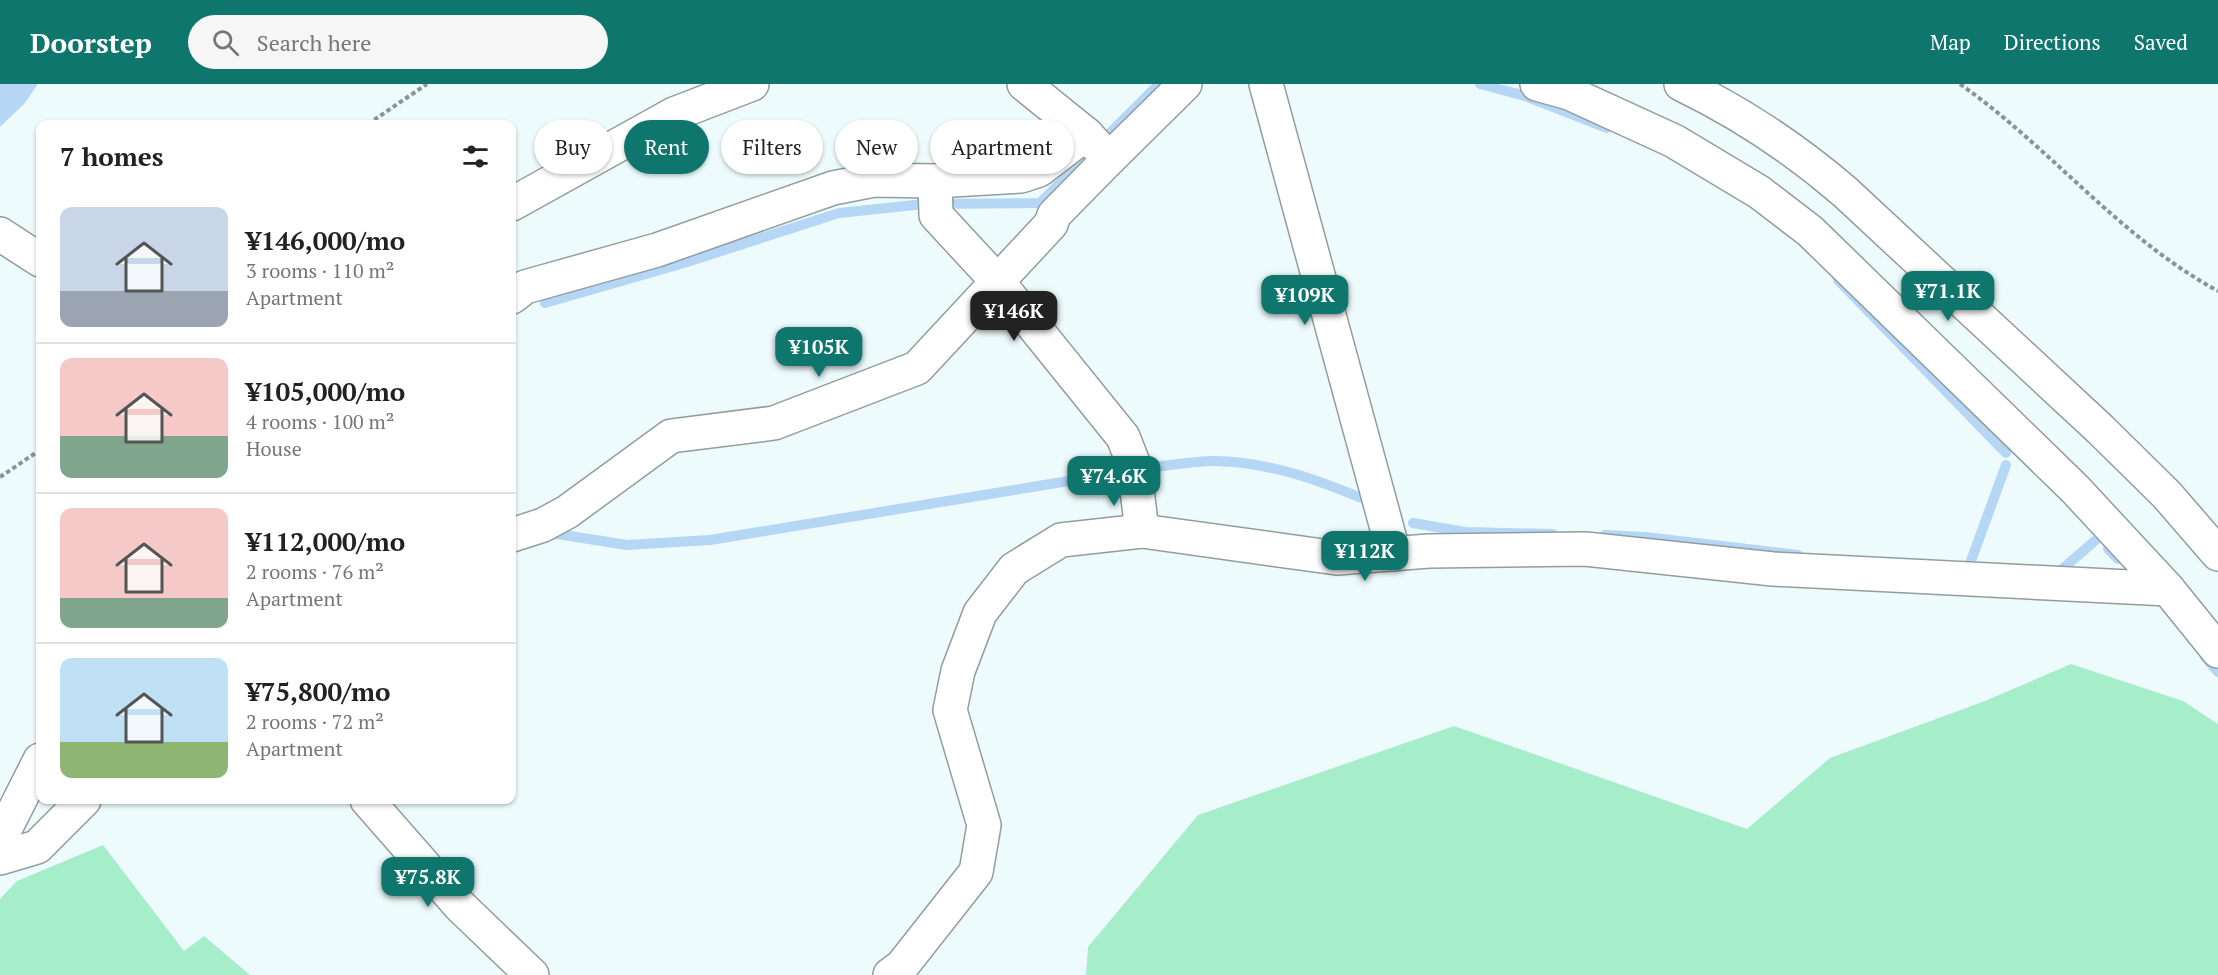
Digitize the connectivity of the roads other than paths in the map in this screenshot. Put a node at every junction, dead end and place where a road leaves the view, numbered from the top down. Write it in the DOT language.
graph roads {
  1 [pos="752,84"];
  2 [pos="1024,84"];
  3 [pos="1185,84"];
  4 [pos="1266,84"];
  5 [pos="1537,84"];
  6 [pos="1681,84"];
  7 [pos="1097,146"];
  8 [pos="935,195"];
  9 [pos="516,202"];
  10 [pos="0,234"];
  11 [pos="36,257"];
  12 [pos="998,282"];
  13 [pos="516,294"];
  14 [pos="1142,531"];
  15 [pos="516,534"];
  16 [pos="1394,554"];
  17 [pos="2218,554"];
  18 [pos="2168,589"];
  19 [pos="2218,651"];
  20 [pos="36,768"];
  21 [pos="80,804"];
  22 [pos="371,804"];
  23 [pos="0,839"];
  24 [pos="0,858"];
  25 [pos="532,975"];
  26 [pos="890,975"];
  1 -- 9 [label="street"];
  2 -- 7 [label="street"];
  3 -- 7 [label="street"];
  4 -- 16 [label="street"];
  5 -- 18 [label="street"];
  6 -- 17 [label="street"];
  7 -- 8 [label="street"];
  7 -- 12 [label="street"];
  8 -- 12 [label="street"];
  8 -- 13 [label="street"];
  10 -- 11 [label="street"];
  12 -- 14 [label="street"];
  12 -- 15 [label="street"];
  14 -- 16 [label="street"];
  14 -- 26 [label="street"];
  16 -- 18 [label="street"];
  18 -- 19 [label="street"];
  20 -- 23 [label="street"];
  21 -- 24 [label="street"];
  22 -- 25 [label="street"];
}
